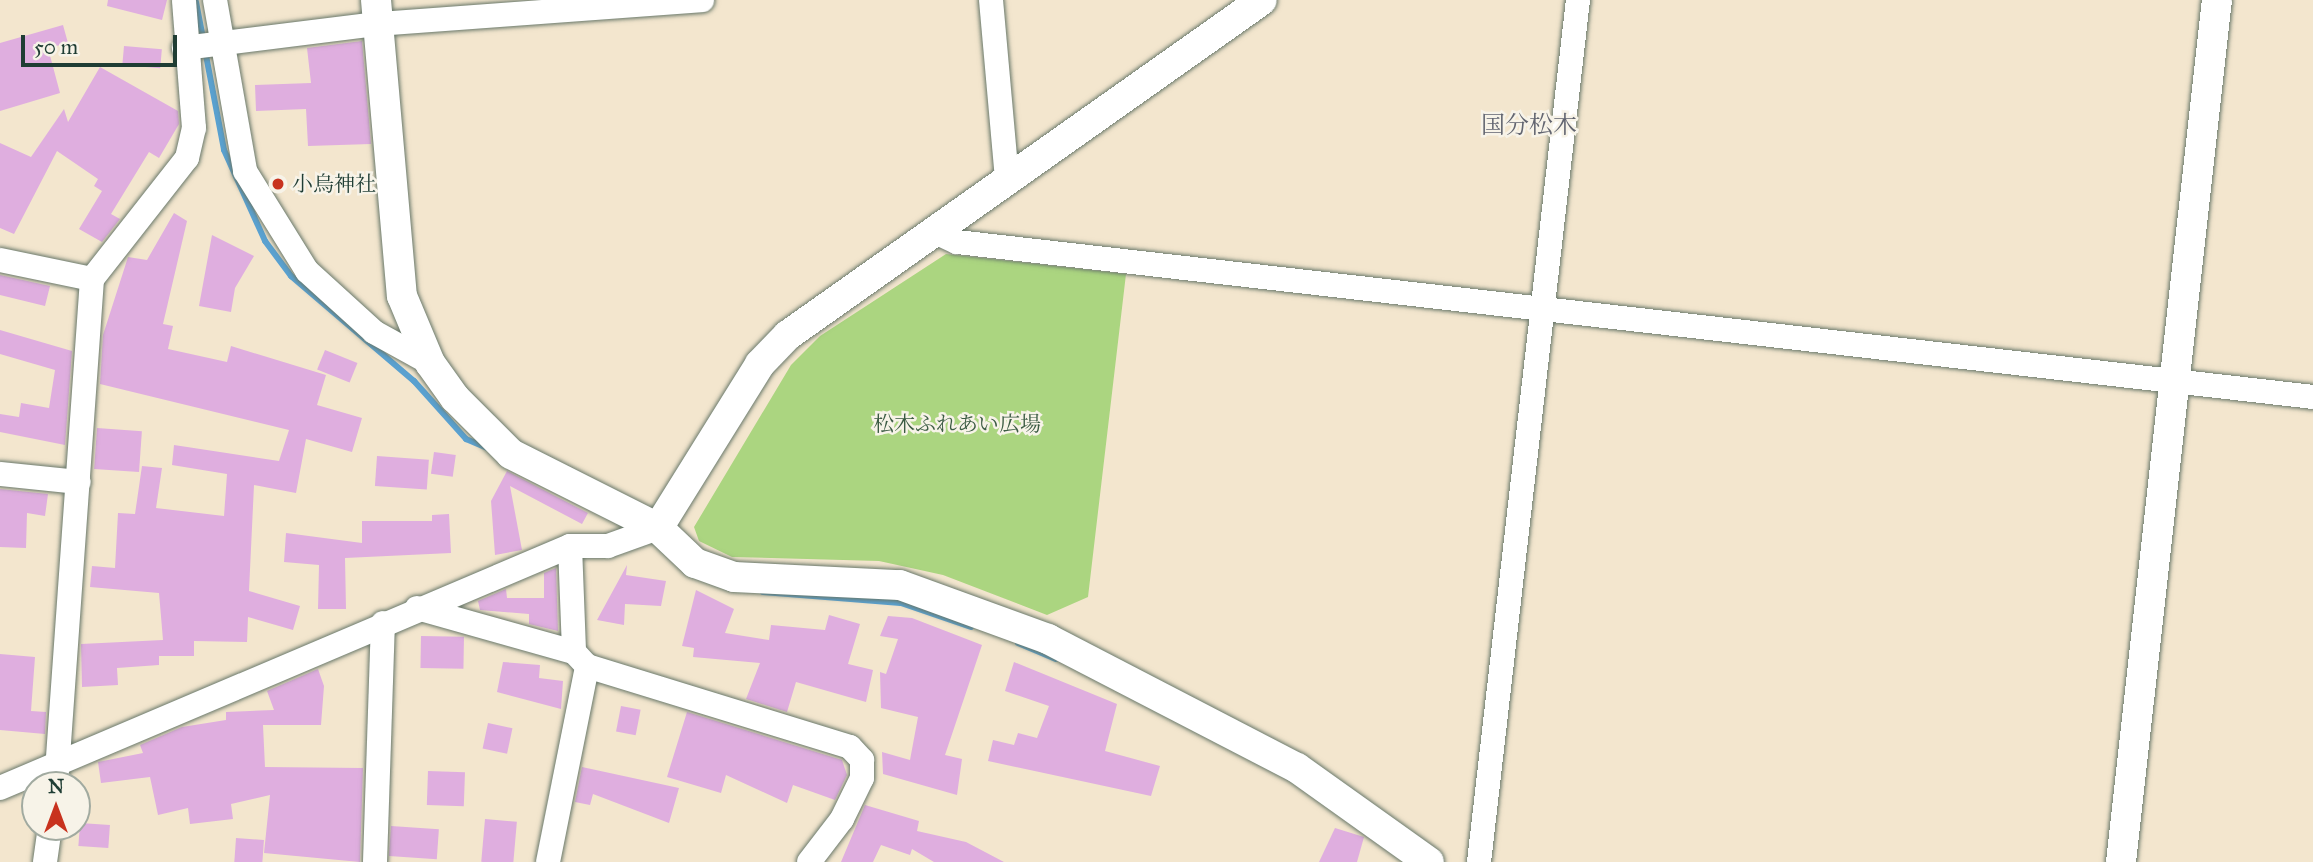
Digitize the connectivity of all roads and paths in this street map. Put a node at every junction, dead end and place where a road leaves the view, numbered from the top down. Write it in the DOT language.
graph roads {
  1 [pos="184,0"];
  2 [pos="215,0"];
  3 [pos="702,0"];
  4 [pos="991,0"];
  5 [pos="1262,0"];
  6 [pos="1578,0"];
  7 [pos="2217,0"];
  8 [pos="377,12"];
  9 [pos="218,41"];
  10 [pos="184,48"];
  11 [pos="1007,178"];
  12 [pos="933,231"];
  13 [pos="0,260"];
  14 [pos="92,279"];
  15 [pos="1542,309"];
  16 [pos="430,363"];
  17 [pos="2170,376"];
  18 [pos="2313,397"];
  19 [pos="0,474"];
  20 [pos="79,482"];
  21 [pos="658,528"];
  22 [pos="570,545"];
  23 [pos="417,608"];
  24 [pos="383,623"];
  25 [pos="581,659"];
  26 [pos="57,771"];
  27 [pos="63,771"];
  28 [pos="21,783"];
  29 [pos="0,788"];
  30 [pos="48,841"];
  31 [pos="45,862"];
  32 [pos="375,862"];
  33 [pos="548,862"];
  34 [pos="809,862"];
  35 [pos="1429,862"];
  36 [pos="1479,862"];
  37 [pos="2121,862"];
  1 -- 10 [label="street"];
  2 -- 9 [label="street"];
  3 -- 8 [label="street"];
  4 -- 11 [label="street"];
  5 -- 11 [label="street"];
  6 -- 15 [label="street"];
  7 -- 17 [label="street"];
  8 -- 9 [label="street"];
  8 -- 16 [label="street"];
  9 -- 10 [label="street"];
  9 -- 16 [label="street"];
  10 -- 14 [label="street"];
  11 -- 12 [label="street"];
  12 -- 15 [label="street"];
  12 -- 21 [label="street"];
  13 -- 14 [label="street"];
  14 -- 20 [label="street"];
  15 -- 17 [label="street"];
  15 -- 36 [label="street"];
  16 -- 21 [label="street"];
  17 -- 18 [label="street"];
  17 -- 37 [label="street"];
  19 -- 20 [label="street"];
  20 -- 26 [label="street"];
  21 -- 22 [label="street"];
  21 -- 35 [label="street"];
  22 -- 23 [label="street"];
  22 -- 25 [label="street"];
  23 -- 24 [label="street"];
  23 -- 25 [label="street"];
  24 -- 27 [label="street"];
  24 -- 32 [label="street"];
  25 -- 33 [label="street"];
  25 -- 34 [label="street"];
  28 -- 29 [label="street"];
  30 -- 31 [label="street"];
}
